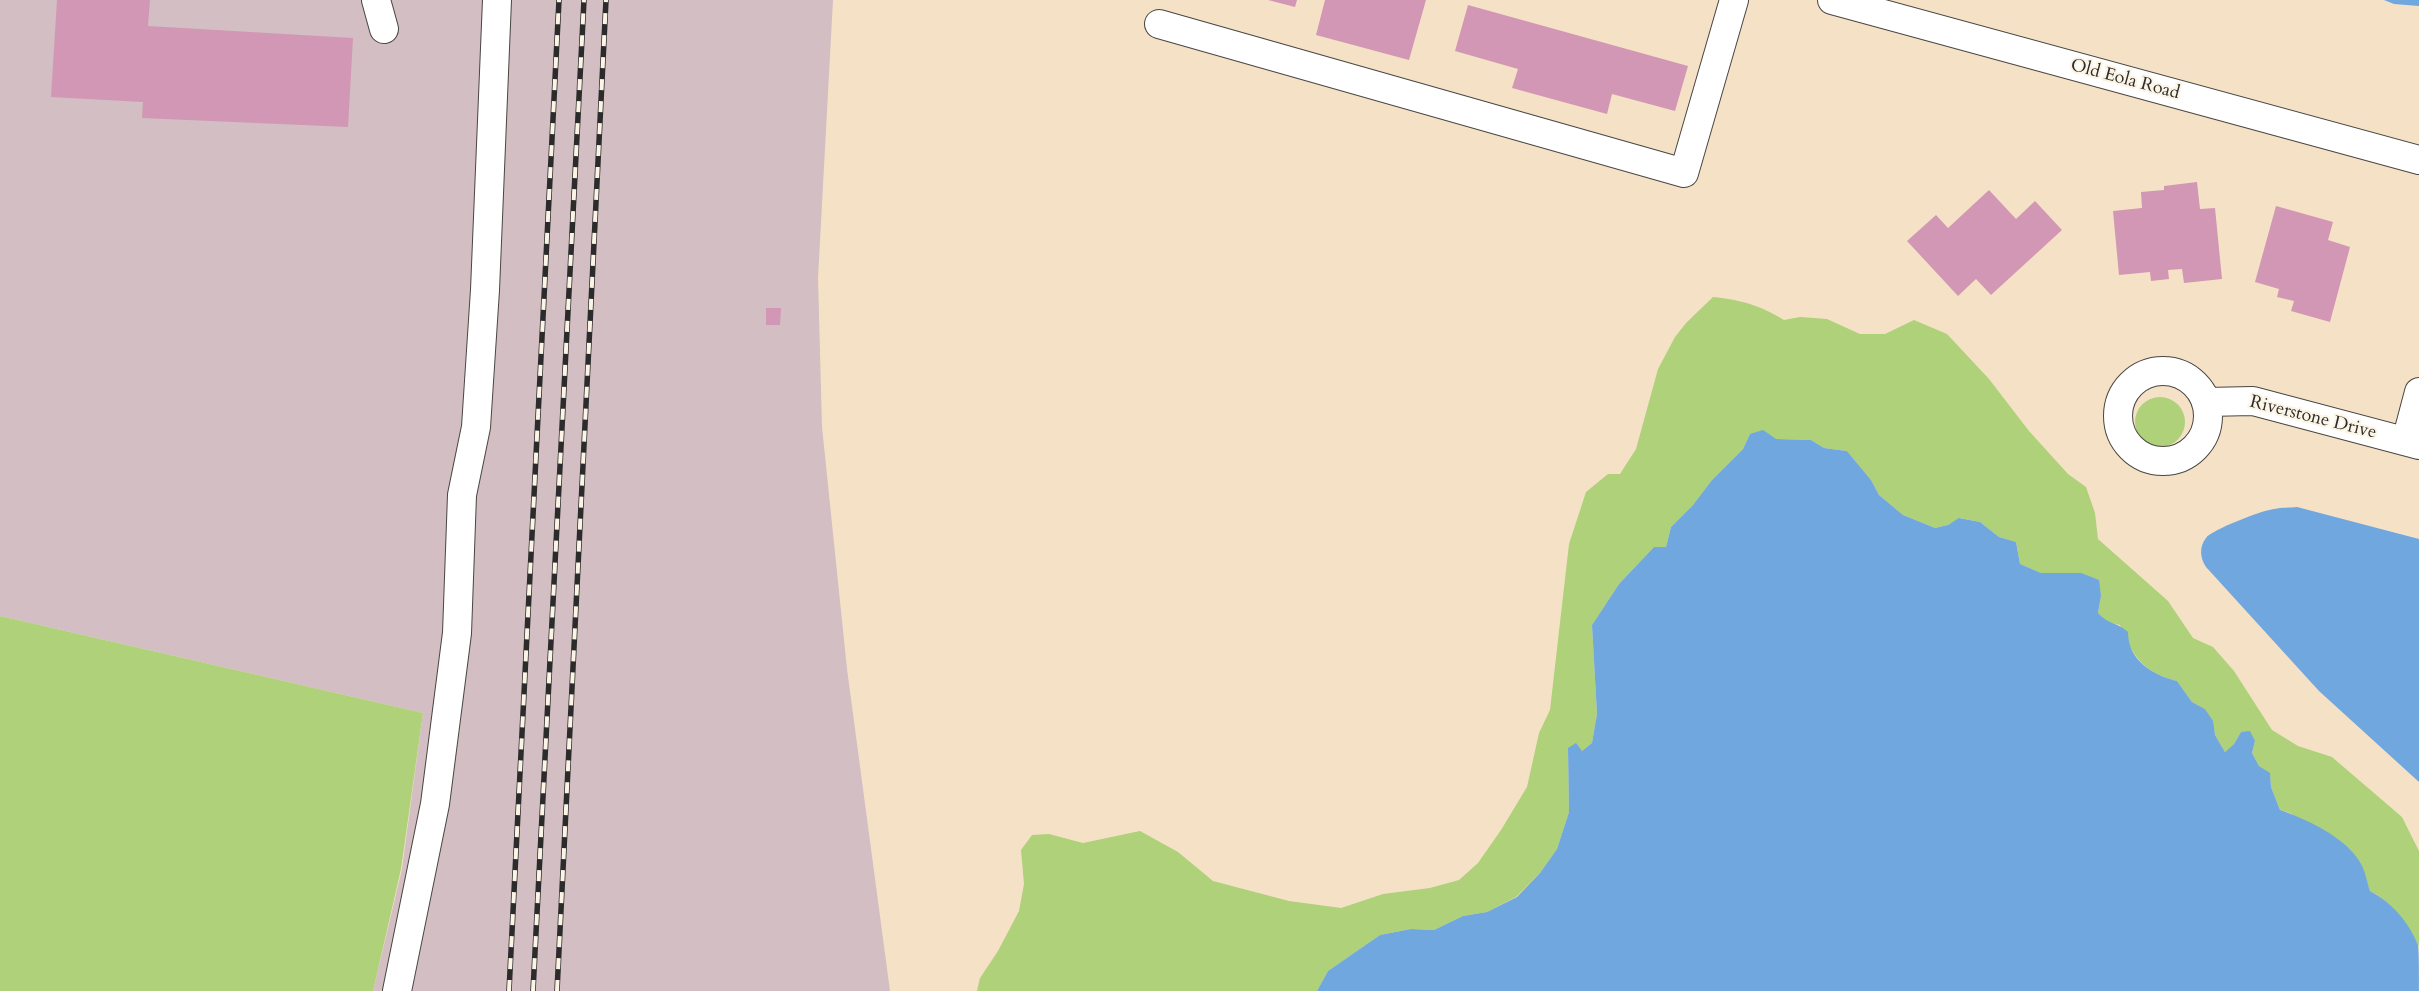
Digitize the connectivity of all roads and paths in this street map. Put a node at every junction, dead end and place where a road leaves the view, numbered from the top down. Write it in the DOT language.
graph roads {
  1 [pos="376,0"];
  2 [pos="497,0"];
  3 [pos="1734,0"];
  4 [pos="1832,0"];
  5 [pos="1159,24"];
  6 [pos="384,29"];
  7 [pos="2419,160"];
  8 [pos="2419,392"];
  9 [pos="2206,402"];
  10 [pos="2412,443"];
  11 [pos="397,991"];
  1 -- 6 [label="street"];
  2 -- 11 [label="street"];
  3 -- 5 [label="street"];
  4 -- 7 [label="street, Old Eola Road"];
  8 -- 10 [label="street"];
  9 -- 10 [label="street, Riverstone Drive"];
}
